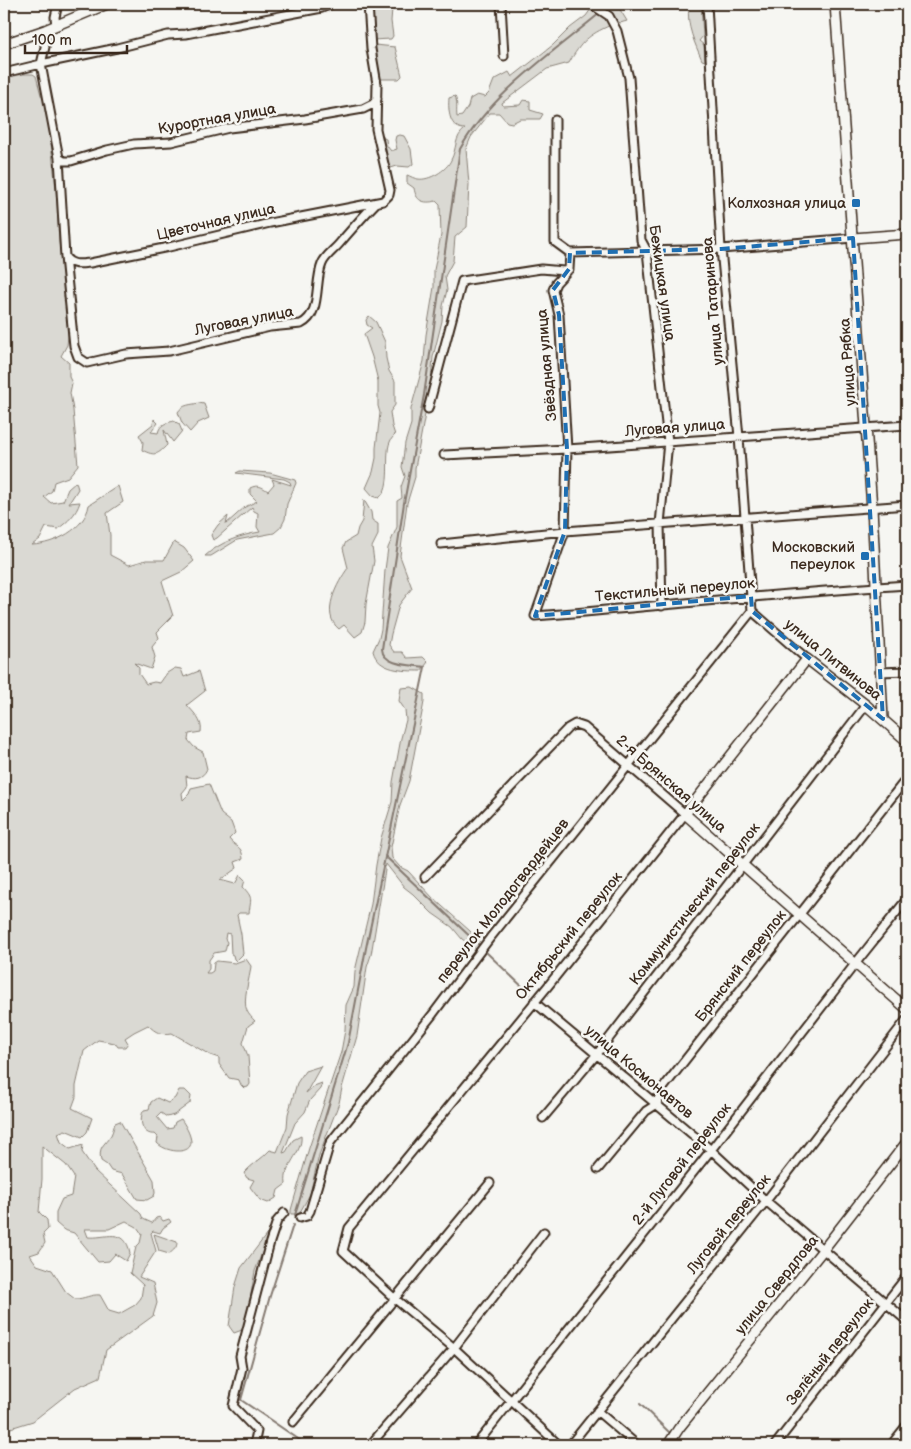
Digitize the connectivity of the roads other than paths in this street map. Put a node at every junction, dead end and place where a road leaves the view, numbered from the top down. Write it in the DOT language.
graph roads {
  1 [pos="58,4"];
  2 [pos="107,4"];
  3 [pos="332,4"];
  4 [pos="368,4"];
  5 [pos="501,4"];
  6 [pos="707,4"];
  7 [pos="834,4"];
  8 [pos="595,5"];
  9 [pos="56,26"];
  10 [pos="45,30"];
  11 [pos="4,44"];
  12 [pos="504,56"];
  13 [pos="41,64"];
  14 [pos="4,73"];
  15 [pos="378,99"];
  16 [pos="555,120"];
  17 [pos="59,158"];
  18 [pos="376,203"];
  19 [pos="907,234"];
  20 [pos="852,238"];
  21 [pos="721,249"];
  22 [pos="647,251"];
  23 [pos="570,252"];
  24 [pos="65,257"];
  25 [pos="569,269"];
  26 [pos="428,409"];
  27 [pos="907,425"];
  28 [pos="866,428"];
  29 [pos="739,437"];
  30 [pos="668,442"];
  31 [pos="567,449"];
  32 [pos="444,455"];
  33 [pos="907,505"];
  34 [pos="872,508"];
  35 [pos="745,517"];
  36 [pos="660,524"];
  37 [pos="565,531"];
  38 [pos="441,544"];
  39 [pos="907,585"];
  40 [pos="876,587"];
  41 [pos="751,596"];
  42 [pos="662,606"];
  43 [pos="752,611"];
  44 [pos="535,616"];
  45 [pos="807,659"];
  46 [pos="907,671"];
  47 [pos="880,672"];
  48 [pos="866,705"];
  49 [pos="882,719"];
  50 [pos="907,741"];
  51 [pos="628,766"];
  52 [pos="907,778"];
  53 [pos="685,814"];
  54 [pos="743,864"];
  55 [pos="425,876"];
  56 [pos="907,899"];
  57 [pos="800,913"];
  58 [pos="855,964"];
  59 [pos="534,1002"];
  60 [pos="907,1009"];
  61 [pos="907,1019"];
  62 [pos="597,1054"];
  63 [pos="656,1104"];
  64 [pos="543,1118"];
  65 [pos="907,1142"];
  66 [pos="711,1150"];
  67 [pos="598,1169"];
  68 [pos="490,1183"];
  69 [pos="766,1200"];
  70 [pos="284,1213"];
  71 [pos="300,1218"];
  72 [pos="544,1232"];
  73 [pos="823,1250"];
  74 [pos="907,1276"];
  75 [pos="394,1298"];
  76 [pos="885,1303"];
  77 [pos="907,1321"];
  78 [pos="454,1348"];
  79 [pos="511,1401"];
  80 [pos="597,1411"];
  81 [pos="292,1422"];
  82 [pos="907,1425"];
  83 [pos="254,1445"];
  84 [pos="370,1445"];
  85 [pos="476,1445"];
  86 [pos="558,1445"];
  87 [pos="570,1445"];
  88 [pos="637,1445"];
  89 [pos="668,1445"];
  90 [pos="775,1445"];
  91 [pos="891,1445"];
  1 -- 9 [label="street"];
  2 -- 9 [label="street"];
  3 -- 13 [label="street"];
  4 -- 15 [label="street"];
  5 -- 12 [label="street"];
  6 -- 21 [label="street, улица Татаринова"];
  7 -- 20 [label="street, улица Рябка"];
  8 -- 22 [label="street, Бежицкая улица"];
  9 -- 10 [label="street"];
  10 -- 11 [label="street"];
  10 -- 13 [label="street"];
  13 -- 14 [label="street"];
  13 -- 17 [label="street"];
  15 -- 17 [label="street, Курортная улица"];
  15 -- 18 [label="street, Луговая улица"];
  16 -- 23 [label="street"];
  17 -- 24 [label="street"];
  18 -- 24 [label="street, Цветочная улица"];
  18 -- 24 [label="street, Луговая улица"];
  19 -- 20 [label="street"];
  20 -- 21 [label="street"];
  20 -- 28 [label="street, улица Рябка"];
  21 -- 22 [label="street"];
  21 -- 29 [label="street, улица Татаринова"];
  22 -- 23 [label="street"];
  22 -- 30 [label="street, Бежицкая улица"];
  23 -- 25 [label="street"];
  25 -- 26 [label="street"];
  25 -- 31 [label="street, Звёздная улица"];
  27 -- 28 [label="street, Луговая улица"];
  28 -- 29 [label="street, Луговая улица"];
  28 -- 34 [label="street, улица Рябка"];
  29 -- 30 [label="street, Луговая улица"];
  29 -- 35 [label="street, улица Татаринова"];
  30 -- 31 [label="street, Луговая улица"];
  30 -- 36 [label="street, Бежицкая улица"];
  31 -- 32 [label="street, Луговая улица"];
  31 -- 37 [label="street, Звёздная улица"];
  33 -- 34 [label="street"];
  34 -- 35 [label="street"];
  34 -- 40 [label="street, улица Рябка"];
  35 -- 36 [label="street"];
  35 -- 41 [label="street, улица Татаринова"];
  36 -- 37 [label="street"];
  36 -- 42 [label="street, Бежицкая улица"];
  37 -- 38 [label="street"];
  37 -- 44 [label="street, Звёздная улица"];
  39 -- 40 [label="street, Текстильный переулок"];
  40 -- 41 [label="street, Текстильный переулок"];
  40 -- 47 [label="street, улица Рябка"];
  41 -- 42 [label="street, Текстильный переулок"];
  41 -- 43 [label="street"];
  42 -- 44 [label="street, Текстильный переулок"];
  43 -- 45 [label="street, улица Литвинова"];
  43 -- 51 [label="street, переулок Молодогвардейцев"];
  45 -- 48 [label="street, улица Литвинова"];
  45 -- 53 [label="street, Октябрьский переулок"];
  46 -- 47 [label="street"];
  47 -- 49 [label="street, улица Рябка"];
  48 -- 49 [label="street, улица Литвинова"];
  48 -- 54 [label="street, Коммунистический переулок"];
  49 -- 50 [label="street, улица Литвинова"];
  51 -- 53 [label="street, 2-я Брянская улица"];
  51 -- 55 [label="street, 2-я Брянская улица"];
  51 -- 71 [label="street, переулок Молодогвардейцев"];
  52 -- 57 [label="street, Брянский переулок"];
  53 -- 54 [label="street, 2-я Брянская улица"];
  53 -- 59 [label="street, Октябрьский переулок"];
  54 -- 57 [label="street, 2-я Брянская улица"];
  54 -- 62 [label="street, Коммунистический переулок"];
  56 -- 58 [label="street, 2-й Луговой переулок"];
  57 -- 58 [label="street, 2-я Брянская улица"];
  57 -- 63 [label="street, Брянский переулок"];
  58 -- 60 [label="street, 2-я Брянская улица"];
  58 -- 66 [label="street, 2-й Луговой переулок"];
  59 -- 62 [label="street, улица Космонавтов"];
  59 -- 75 [label="street, Октябрьский переулок"];
  61 -- 69 [label="street, Луговой переулок"];
  62 -- 63 [label="street, улица Космонавтов"];
  62 -- 64 [label="street, Коммунистический переулок"];
  63 -- 66 [label="street, улица Космонавтов"];
  63 -- 67 [label="street, Брянский переулок"];
  65 -- 73 [label="street, улица Свердлова"];
  66 -- 69 [label="street, улица Космонавтов"];
  66 -- 79 [label="street, 2-й Луговой переулок"];
  68 -- 75 [label="street"];
  69 -- 73 [label="street, улица Космонавтов"];
  69 -- 80 [label="street, Луговой переулок"];
  70 -- 83 [label="street"];
  72 -- 78 [label="street"];
  73 -- 76 [label="street, улица Космонавтов"];
  73 -- 89 [label="street, улица Свердлова"];
  74 -- 76 [label="street, Зелёный переулок"];
  75 -- 78 [label="street"];
  75 -- 81 [label="street"];
  76 -- 77 [label="street, улица Космонавтов"];
  76 -- 90 [label="street, Зелёный переулок"];
  78 -- 79 [label="street"];
  78 -- 84 [label="street"];
  79 -- 85 [label="street, 2-й Луговой переулок"];
  79 -- 86 [label="street"];
  80 -- 87 [label="street, Луговой переулок"];
  80 -- 88 [label="street"];
  82 -- 91 [label="street"];
}
